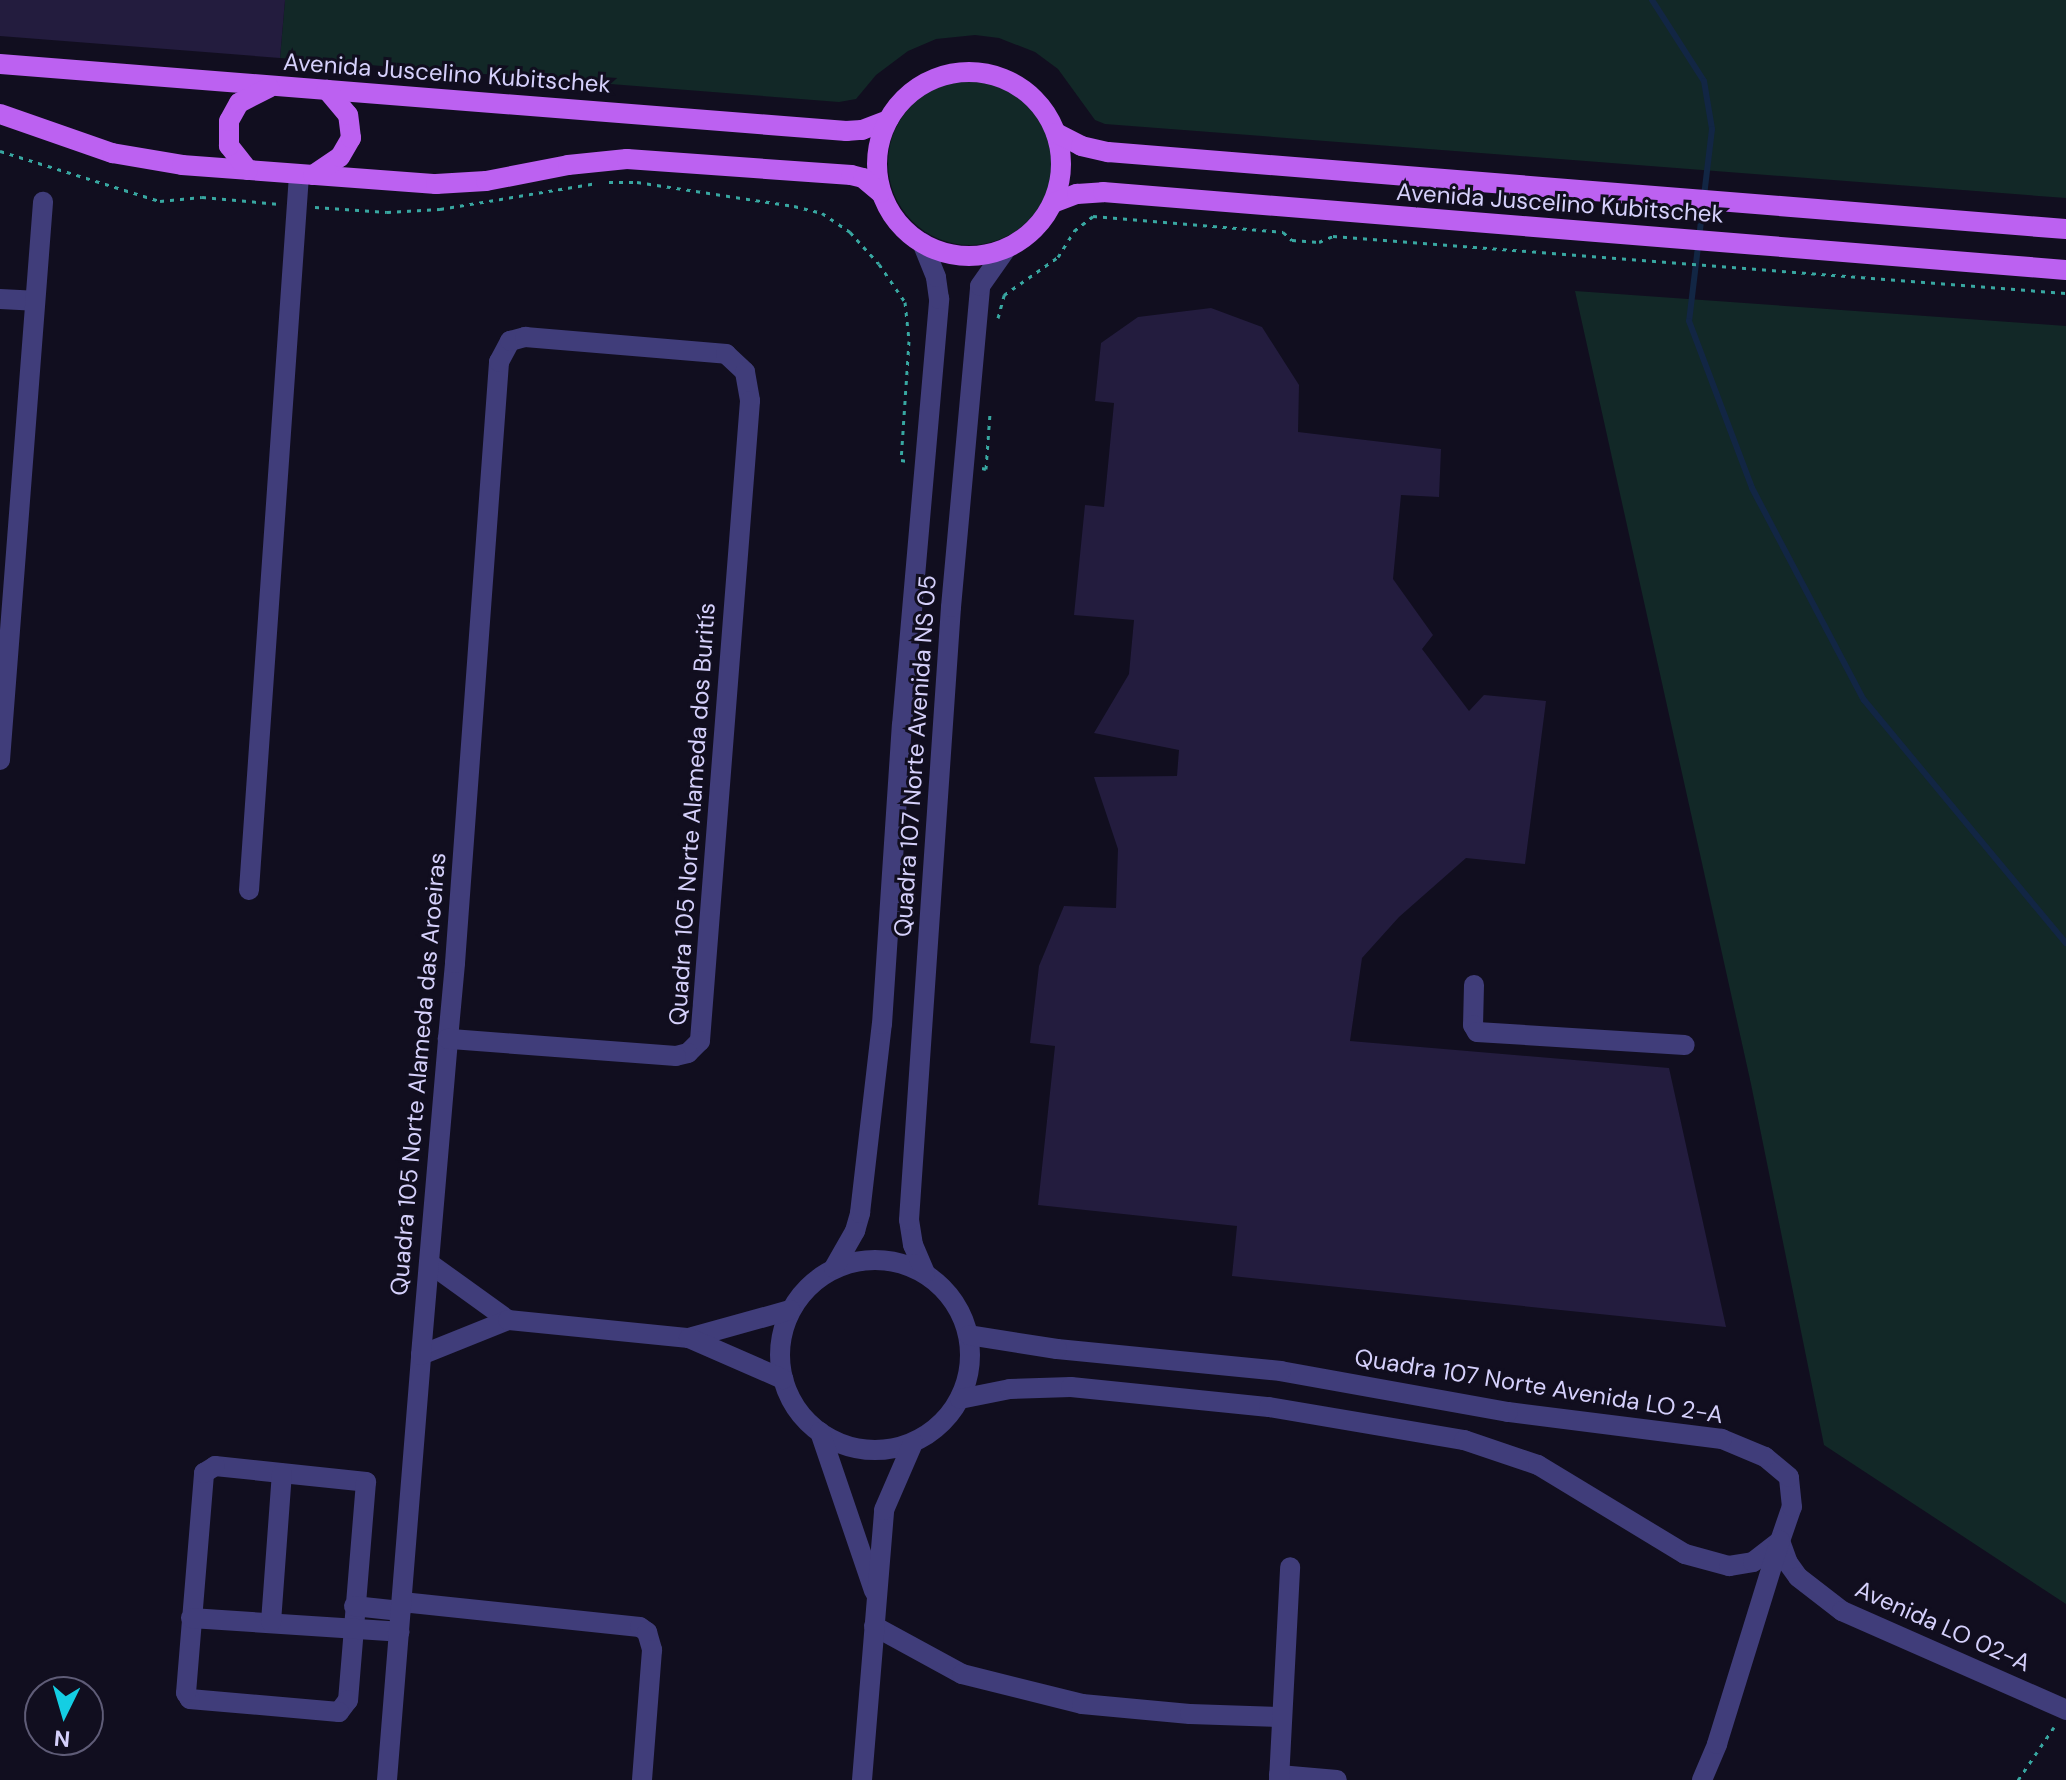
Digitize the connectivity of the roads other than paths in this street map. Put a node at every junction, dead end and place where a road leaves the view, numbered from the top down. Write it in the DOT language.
graph roads {
  1 [pos="0,64"];
  2 [pos="277,86"];
  3 [pos="327,90"];
  4 [pos="0,114"];
  5 [pos="888,120"];
  6 [pos="1056,133"];
  7 [pos="248,170"];
  8 [pos="306,175"];
  9 [pos="881,193"];
  10 [pos="43,202"];
  11 [pos="1053,203"];
  12 [pos="2066,229"];
  13 [pos="922,243"];
  14 [pos="1006,249"];
  15 [pos="2066,270"];
  16 [pos="0,299"];
  17 [pos="34,301"];
  18 [pos="750,382"];
  19 [pos="0,760"];
  20 [pos="249,890"];
  21 [pos="1474,985"];
  22 [pos="448,1039"];
  23 [pos="1685,1045"];
  24 [pos="429,1263"];
  25 [pos="834,1268"];
  26 [pos="925,1273"];
  27 [pos="790,1310"];
  28 [pos="508,1320"];
  29 [pos="969,1335"];
  30 [pos="689,1338"];
  31 [pos="421,1355"];
  32 [pos="783,1379"];
  33 [pos="960,1399"];
  34 [pos="820,1432"];
  35 [pos="913,1443"];
  36 [pos="282,1473"];
  37 [pos="1780,1541"];
  38 [pos="1290,1567"];
  39 [pos="876,1596"];
  40 [pos="354,1606"];
  41 [pos="401,1615"];
  42 [pos="191,1618"];
  43 [pos="271,1622"];
  44 [pos="874,1626"];
  45 [pos="352,1627"];
  46 [pos="2066,1710"];
  47 [pos="1282,1717"];
  48 [pos="1279,1778"];
  49 [pos="387,1780"];
  50 [pos="642,1780"];
  51 [pos="862,1780"];
  52 [pos="1337,1780"];
  53 [pos="1702,1780"];
  1 -- 2 [label="main road, Avenida Juscelino Kubitschek"];
  2 -- 3 [label="main road, Avenida Juscelino Kubitschek"];
  2 -- 7 [label="main road"];
  3 -- 5 [label="main road, Avenida Juscelino Kubitschek"];
  3 -- 8 [label="main road"];
  4 -- 7 [label="main road"];
  5 -- 6 [label="main road"];
  5 -- 9 [label="main road"];
  6 -- 11 [label="main road"];
  6 -- 12 [label="main road, Avenida Juscelino Kubitschek"];
  7 -- 8 [label="main road"];
  8 -- 9 [label="main road"];
  8 -- 20 [label="street"];
  9 -- 13 [label="main road"];
  10 -- 17 [label="street"];
  11 -- 14 [label="main road"];
  11 -- 15 [label="main road, Avenida Juscelino Kubitschek"];
  13 -- 14 [label="main road"];
  13 -- 25 [label="street, Quadra 107 Norte Avenida NS 05"];
  14 -- 26 [label="street, Quadra 107 Norte Avenida NS 05"];
  16 -- 17 [label="street"];
  17 -- 19 [label="street"];
  18 -- 22 [label="street, Quadra 105 Norte Alameda dos Buritís"];
  18 -- 22 [label="street, Quadra 105 Norte Alameda das Aroeiras"];
  21 -- 23 [label="street"];
  22 -- 24 [label="street, Quadra 105 Norte Alameda das Aroeiras"];
  24 -- 28 [label="street"];
  24 -- 31 [label="street, Quadra 105 Norte Alameda das Aroeiras"];
  25 -- 26 [label="street"];
  25 -- 27 [label="street"];
  26 -- 29 [label="street"];
  27 -- 30 [label="street"];
  27 -- 32 [label="street"];
  28 -- 30 [label="street"];
  28 -- 31 [label="street"];
  29 -- 33 [label="street"];
  29 -- 37 [label="street, Quadra 107 Norte Avenida LO 2-A"];
  30 -- 32 [label="street"];
  31 -- 41 [label="street, Quadra 105 Norte Alameda das Aroeiras"];
  32 -- 34 [label="street"];
  33 -- 35 [label="street"];
  33 -- 37 [label="street"];
  34 -- 35 [label="street"];
  34 -- 39 [label="street"];
  35 -- 39 [label="street"];
  36 -- 40 [label="street"];
  36 -- 42 [label="street"];
  36 -- 43 [label="street"];
  37 -- 46 [label="street, Avenida LO 02-A"];
  37 -- 53 [label="street"];
  38 -- 47 [label="street"];
  39 -- 44 [label="street"];
  40 -- 41 [label="street"];
  40 -- 45 [label="street"];
  41 -- 45 [label="street"];
  41 -- 49 [label="street, Quadra 105 Norte Alameda das Aroeiras"];
  41 -- 50 [label="street"];
  42 -- 43 [label="street"];
  42 -- 45 [label="street"];
  43 -- 45 [label="street"];
  44 -- 47 [label="street"];
  44 -- 51 [label="street"];
  47 -- 48 [label="street"];
  48 -- 52 [label="street"];
}
